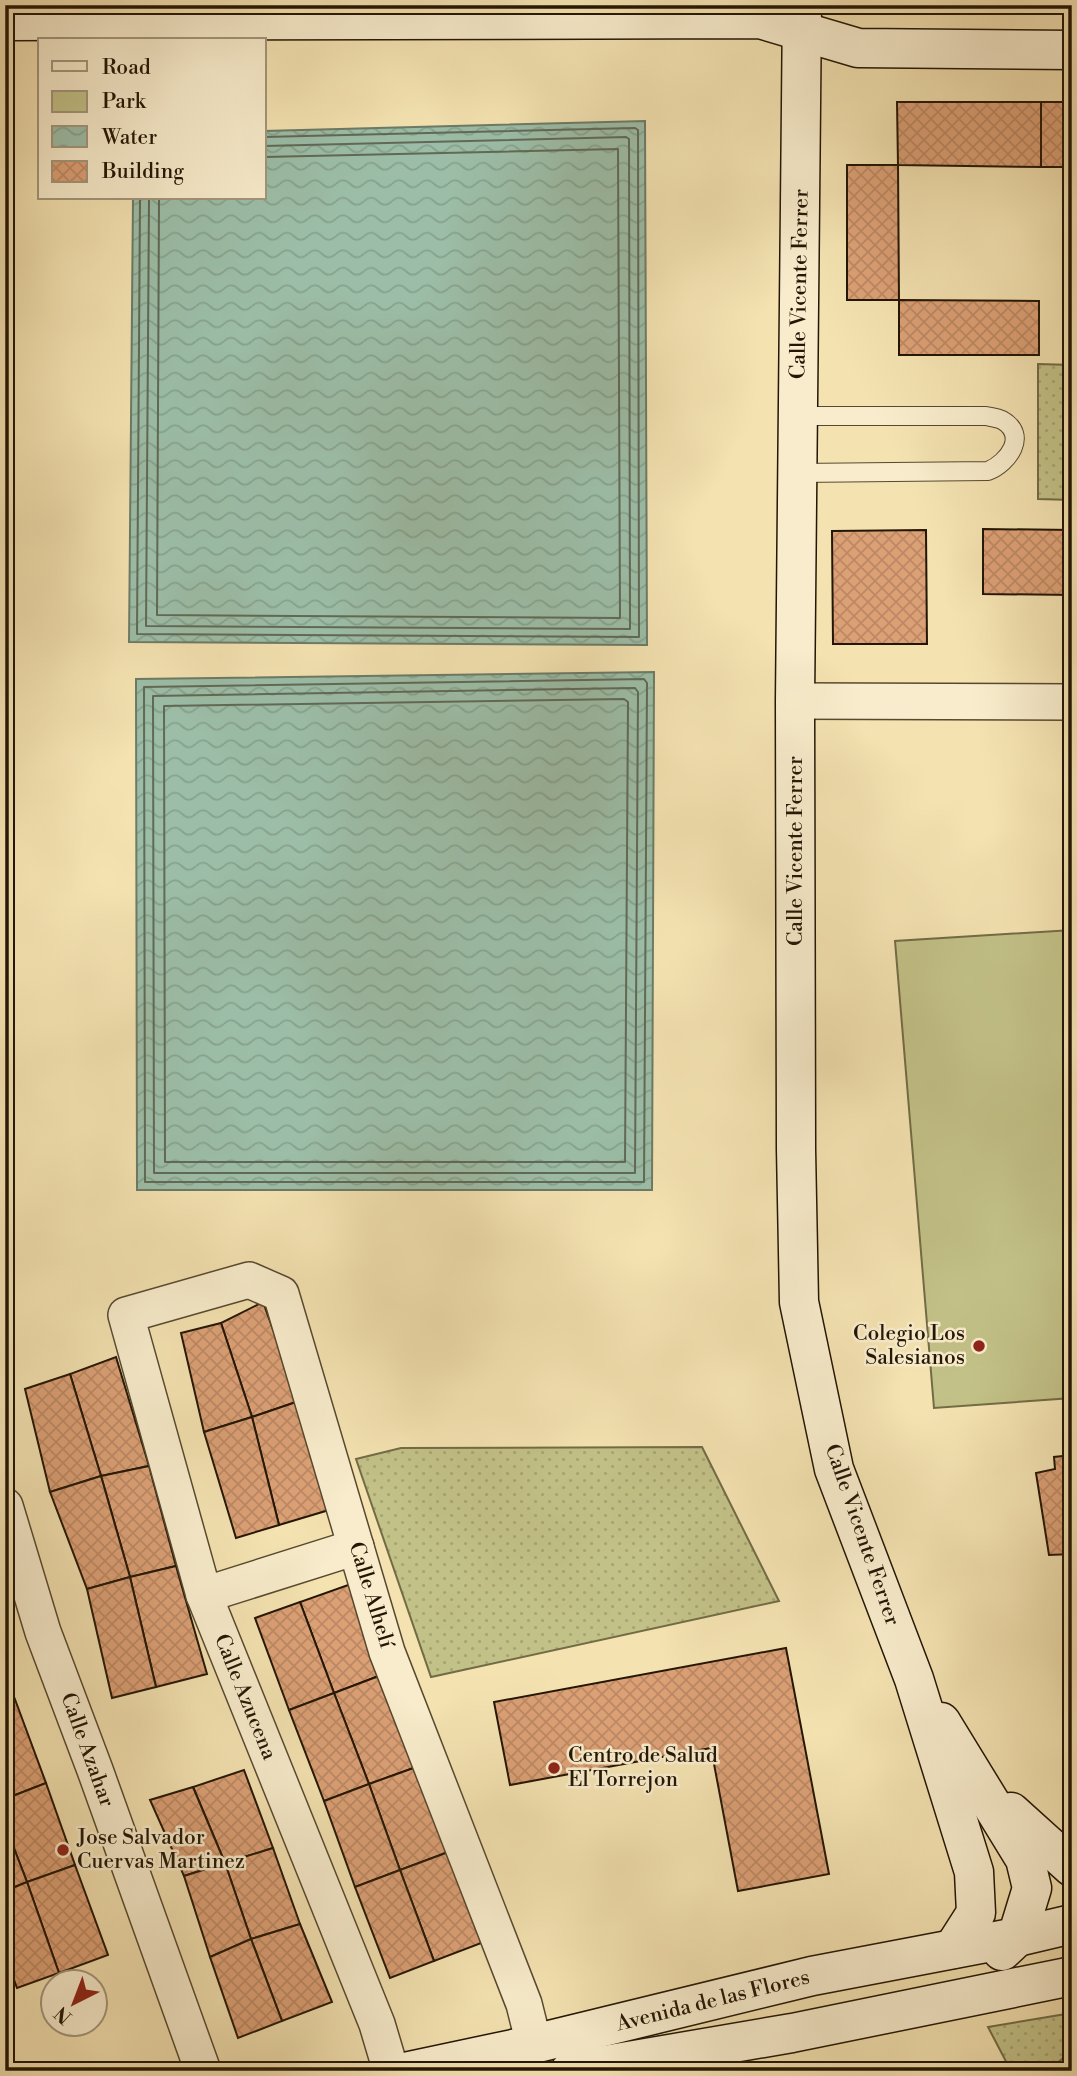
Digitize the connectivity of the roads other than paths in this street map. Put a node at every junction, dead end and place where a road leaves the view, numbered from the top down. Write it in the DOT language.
graph roads {
  1 [pos="802,18"];
  2 [pos="5,20"];
  3 [pos="1072,50"];
  4 [pos="799,416"];
  5 [pos="798,473"];
  6 [pos="795,701"];
  7 [pos="1072,702"];
  8 [pos="126,1315"];
  9 [pos="5,1506"];
  10 [pos="356,1547"];
  11 [pos="204,1595"];
  12 [pos="914,1679"];
  13 [pos="979,1783"];
  14 [pos="1072,1867"];
  15 [pos="974,1872"];
  16 [pos="1072,1924"];
  17 [pos="1017,1937"];
  18 [pos="1072,1942"];
  19 [pos="953,1949"];
  20 [pos="1072,1976"];
  21 [pos="863,2019"];
  22 [pos="534,2044"];
  23 [pos="203,2071"];
  24 [pos="391,2071"];
  25 [pos="409,2071"];
  26 [pos="570,2071"];
  1 -- 2 [label="street"];
  1 -- 3 [label="street"];
  1 -- 4 [label="street, Calle Vicente Ferrer"];
  4 -- 5 [label="street, Calle Vicente Ferrer"];
  4 -- 5 [label="lane"];
  5 -- 6 [label="street, Calle Vicente Ferrer"];
  6 -- 7 [label="street"];
  6 -- 12 [label="street, Calle Vicente Ferrer"];
  8 -- 10 [label="street, Calle Alhelí"];
  8 -- 11 [label="street, Calle Azucena"];
  9 -- 23 [label="street, Calle Azahar"];
  10 -- 11 [label="street"];
  10 -- 22 [label="street, Calle Alhelí"];
  11 -- 24 [label="street, Calle Azucena"];
  12 -- 13 [label="street, Calle Vicente Ferrer"];
  12 -- 15 [label="street, Calle Vicente Ferrer"];
  13 -- 14 [label="street, Calle Vicente Ferrer"];
  13 -- 17 [label="street, Calle Vicente Ferrer"];
  15 -- 17 [label="street, Calle Vicente Ferrer"];
  15 -- 19 [label="street, Calle Vicente Ferrer"];
  16 -- 17 [label="street, Avenida de las Flores"];
  17 -- 18 [label="street, Avenida de las Flores"];
  17 -- 19 [label="street, Avenida de las Flores"];
  17 -- 21 [label="street, Avenida de las Flores"];
  19 -- 22 [label="street, Avenida de las Flores"];
  20 -- 21 [label="street, Avenida de las Flores"];
  21 -- 26 [label="street, Avenida de las Flores"];
  22 -- 25 [label="street, Avenida de las Flores"];
}
